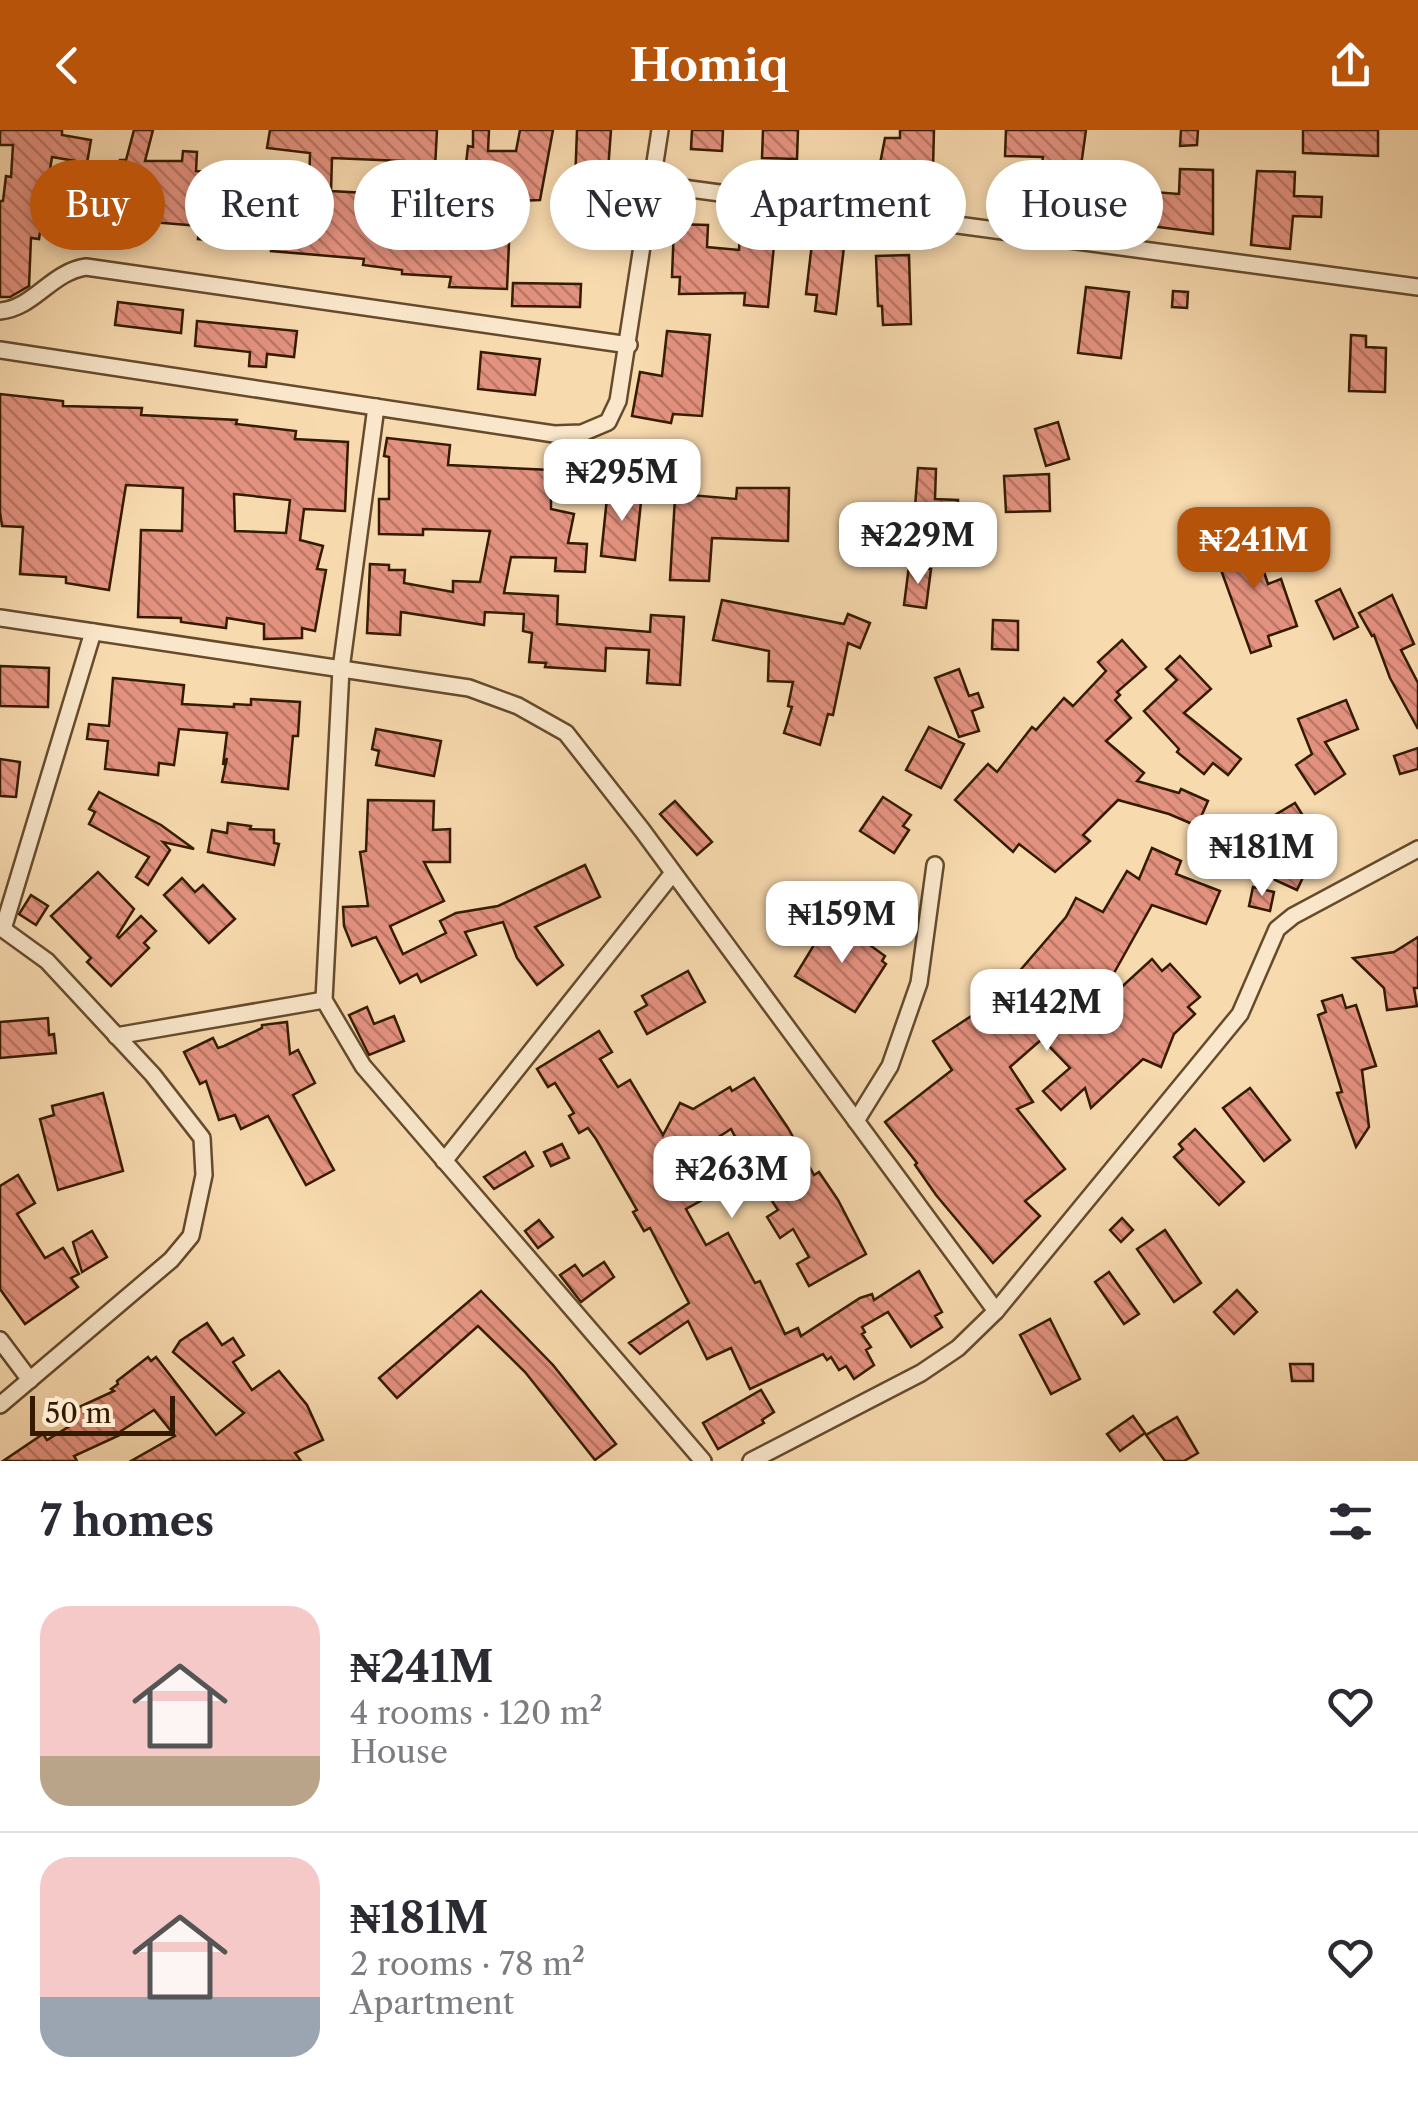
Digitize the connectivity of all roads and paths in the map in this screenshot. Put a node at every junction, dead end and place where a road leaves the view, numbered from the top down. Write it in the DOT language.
graph roads {
  1 [pos="660,130"];
  2 [pos="656,160"];
  3 [pos="696,190"];
  4 [pos="643,250"];
  5 [pos="1418,287"];
  6 [pos="0,311"];
  7 [pos="629,345"];
  8 [pos="0,350"];
  9 [pos="376,407"];
  10 [pos="0,618"];
  11 [pos="93,632"];
  12 [pos="342,669"];
  13 [pos="1418,849"];
  14 [pos="935,865"];
  15 [pos="673,873"];
  16 [pos="2,928"];
  17 [pos="324,1000"];
  18 [pos="116,1036"];
  19 [pos="856,1121"];
  20 [pos="444,1161"];
  21 [pos="996,1311"];
  22 [pos="0,1340"];
  23 [pos="30,1380"];
  24 [pos="0,1405"];
  25 [pos="703,1461"];
  26 [pos="751,1461"];
  1 -- 2 [label="street"];
  3 -- 5 [label="street"];
  4 -- 7 [label="street"];
  6 -- 7 [label="street"];
  7 -- 9 [label="street"];
  8 -- 9 [label="street"];
  9 -- 12 [label="street"];
  10 -- 11 [label="street"];
  11 -- 12 [label="street"];
  11 -- 16 [label="street"];
  12 -- 15 [label="street"];
  12 -- 17 [label="street"];
  13 -- 21 [label="street"];
  14 -- 19 [label="street"];
  15 -- 19 [label="street"];
  15 -- 20 [label="street"];
  16 -- 18 [label="street"];
  17 -- 18 [label="street"];
  17 -- 20 [label="street"];
  18 -- 23 [label="street"];
  19 -- 21 [label="street"];
  20 -- 25 [label="street"];
  21 -- 26 [label="street"];
  22 -- 23 [label="street"];
  23 -- 24 [label="street"];
}
